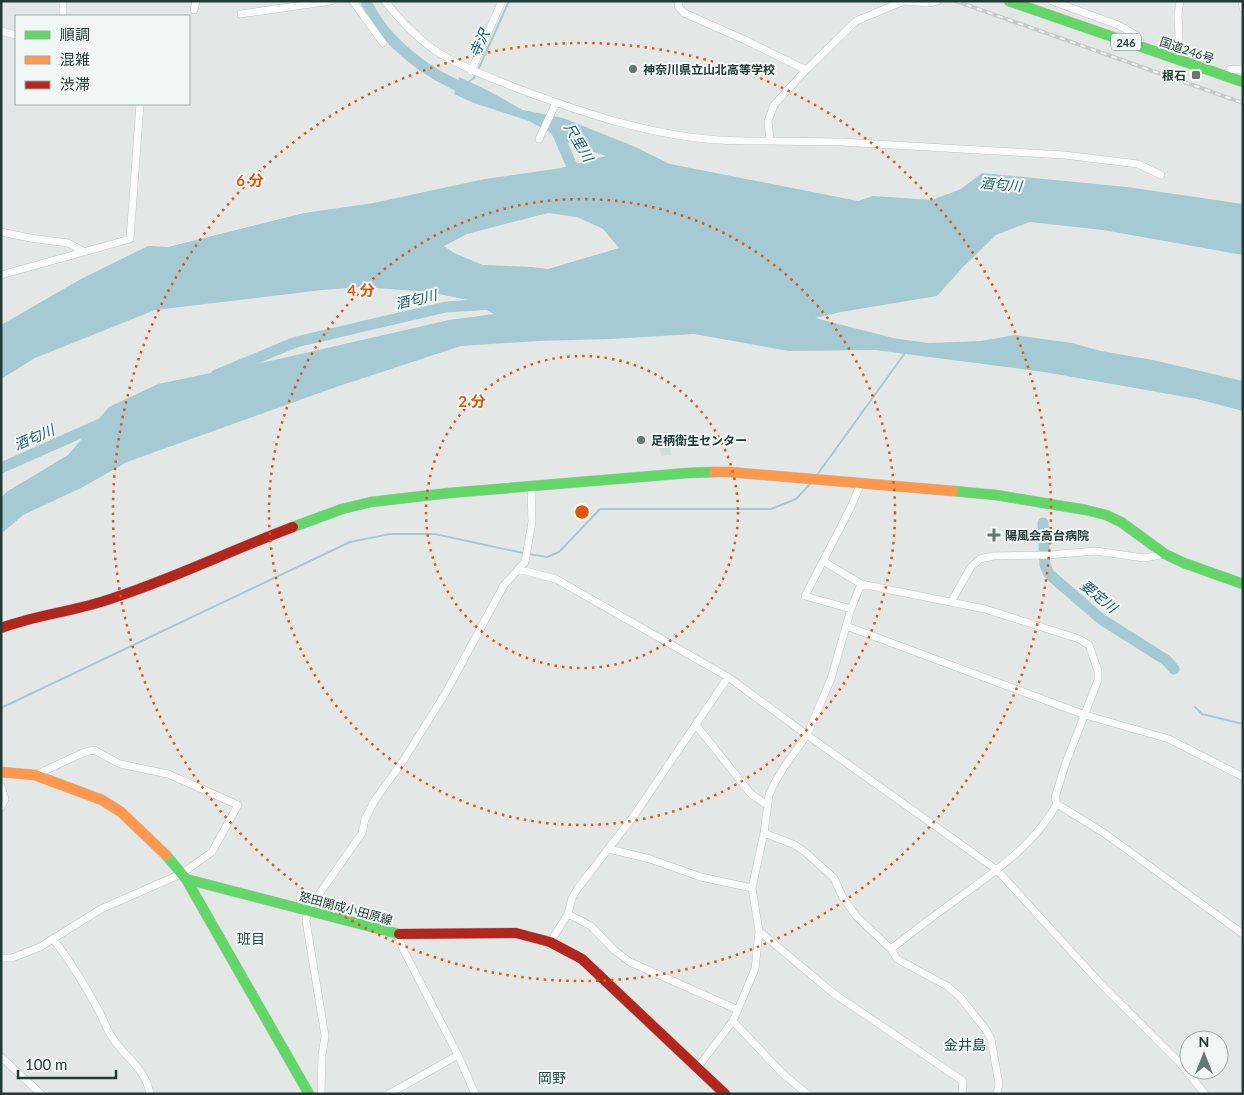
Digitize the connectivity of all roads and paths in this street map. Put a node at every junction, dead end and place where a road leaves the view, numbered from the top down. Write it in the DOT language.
graph roads {
  1 [pos="64,1"];
  2 [pos="196,1"];
  3 [pos="331,1"];
  4 [pos="353,1"];
  5 [pos="384,1"];
  6 [pos="502,1"];
  7 [pos="679,1"];
  8 [pos="904,1"];
  9 [pos="937,1"];
  10 [pos="1009,1"];
  11 [pos="1052,1"];
  12 [pos="1069,1"];
  13 [pos="1180,1"];
  14 [pos="1242,1"];
  15 [pos="1243,8"];
  16 [pos="194,10"];
  17 [pos="1078,10"];
  18 [pos="241,14"];
  19 [pos="63,15"];
  20 [pos="1,31"];
  21 [pos="15,35"];
  22 [pos="383,42"];
  23 [pos="1138,46"];
  24 [pos="1180,60"];
  25 [pos="1243,68"];
  26 [pos="806,70"];
  27 [pos="472,71"];
  28 [pos="1226,76"];
  29 [pos="1243,82"];
  30 [pos="556,103"];
  31 [pos="140,105"];
  32 [pos="540,138"];
  33 [pos="770,141"];
  34 [pos="1161,175"];
  35 [pos="1,232"];
  36 [pos="85,252"];
  37 [pos="1,276"];
  38 [pos="860,483"];
  39 [pos="531,487"];
  40 [pos="1165,554"];
  41 [pos="823,560"];
  42 [pos="518,569"];
  43 [pos="861,584"];
  44 [pos="1243,584"];
  45 [pos="951,602"];
  46 [pos="851,609"];
  47 [pos="846,626"];
  48 [pos="1,628"];
  49 [pos="728,677"];
  50 [pos="1085,716"];
  51 [pos="696,725"];
  52 [pos="807,735"];
  53 [pos="1,772"];
  54 [pos="35,775"];
  55 [pos="1243,777"];
  56 [pos="1,786"];
  57 [pos="767,804"];
  58 [pos="1057,804"];
  59 [pos="1,807"];
  60 [pos="764,834"];
  61 [pos="609,849"];
  62 [pos="997,870"];
  63 [pos="184,877"];
  64 [pos="752,888"];
  65 [pos="308,910"];
  66 [pos="568,914"];
  67 [pos="759,931"];
  68 [pos="397,934"];
  69 [pos="1243,934"];
  70 [pos="53,939"];
  71 [pos="551,941"];
  72 [pos="891,949"];
  73 [pos="1,958"];
  74 [pos="736,1009"];
  75 [pos="733,1021"];
  76 [pos="458,1055"];
  77 [pos="1,1057"];
  78 [pos="698,1067"];
  79 [pos="41,1094"];
  80 [pos="150,1094"];
  81 [pos="309,1094"];
  82 [pos="321,1094"];
  83 [pos="389,1094"];
  84 [pos="476,1094"];
  85 [pos="725,1094"];
  86 [pos="807,1094"];
  87 [pos="962,1094"];
  88 [pos="997,1094"];
  89 [pos="1205,1094"];
  1 -- 19 [label="street"];
  2 -- 16 [label="street"];
  3 -- 18 [label="street"];
  4 -- 22 [label="street"];
  5 -- 27 [label="street"];
  6 -- 27 [label="street"];
  7 -- 26 [label="street"];
  8 -- 9 [label="street"];
  8 -- 26 [label="street"];
  10 -- 23 [label="main road, 国道246号 / 246"];
  11 -- 17 [label="street"];
  12 -- 17 [label="street"];
  13 -- 24 [label="street"];
  14 -- 15 [label="street"];
  17 -- 23 [label="street"];
  20 -- 21 [label="street"];
  23 -- 24 [label="main road, 国道246号 / 246"];
  24 -- 28 [label="main road, 国道246号 / 246"];
  25 -- 28 [label="street"];
  26 -- 33 [label="street"];
  27 -- 30 [label="street"];
  28 -- 29 [label="main road, 国道246号 / 246"];
  30 -- 32 [label="street"];
  30 -- 33 [label="street"];
  31 -- 36 [label="street"];
  33 -- 34 [label="street"];
  35 -- 36 [label="street"];
  36 -- 37 [label="street"];
  38 -- 39 [label="main road"];
  38 -- 40 [label="main road"];
  38 -- 41 [label="street"];
  39 -- 42 [label="street"];
  39 -- 48 [label="main road"];
  40 -- 44 [label="main road"];
  40 -- 45 [label="street"];
  41 -- 43 [label="street"];
  41 -- 46 [label="street"];
  42 -- 49 [label="street"];
  42 -- 65 [label="street"];
  43 -- 45 [label="street"];
  43 -- 46 [label="street"];
  45 -- 50 [label="street"];
  46 -- 47 [label="street"];
  47 -- 50 [label="street"];
  47 -- 52 [label="street"];
  49 -- 51 [label="street"];
  49 -- 52 [label="street"];
  50 -- 55 [label="street"];
  50 -- 58 [label="street"];
  51 -- 57 [label="street"];
  51 -- 61 [label="street"];
  52 -- 57 [label="street"];
  52 -- 62 [label="street"];
  53 -- 54 [label="main road"];
  54 -- 63 [label="main road"];
  54 -- 63 [label="street"];
  56 -- 59 [label="street"];
  57 -- 60 [label="street"];
  58 -- 62 [label="street"];
  58 -- 69 [label="street"];
  60 -- 64 [label="street"];
  60 -- 72 [label="street"];
  61 -- 64 [label="street"];
  61 -- 66 [label="street"];
  62 -- 72 [label="street"];
  62 -- 89 [label="street"];
  63 -- 65 [label="main road, 怒田開成小田原線"];
  63 -- 70 [label="street"];
  63 -- 81 [label="main road"];
  64 -- 67 [label="street"];
  65 -- 68 [label="main road, 怒田開成小田原線"];
  65 -- 82 [label="street"];
  66 -- 71 [label="street"];
  66 -- 74 [label="street"];
  67 -- 74 [label="street"];
  67 -- 87 [label="street"];
  68 -- 71 [label="main road, 怒田開成小田原線"];
  68 -- 76 [label="street"];
  70 -- 73 [label="street"];
  70 -- 80 [label="street"];
  71 -- 78 [label="main road, 怒田開成小田原線"];
  72 -- 88 [label="street"];
  74 -- 75 [label="street"];
  75 -- 78 [label="street"];
  75 -- 86 [label="street"];
  76 -- 83 [label="street"];
  76 -- 84 [label="street"];
  77 -- 79 [label="street"];
  78 -- 85 [label="main road, 怒田開成小田原線"];
}
